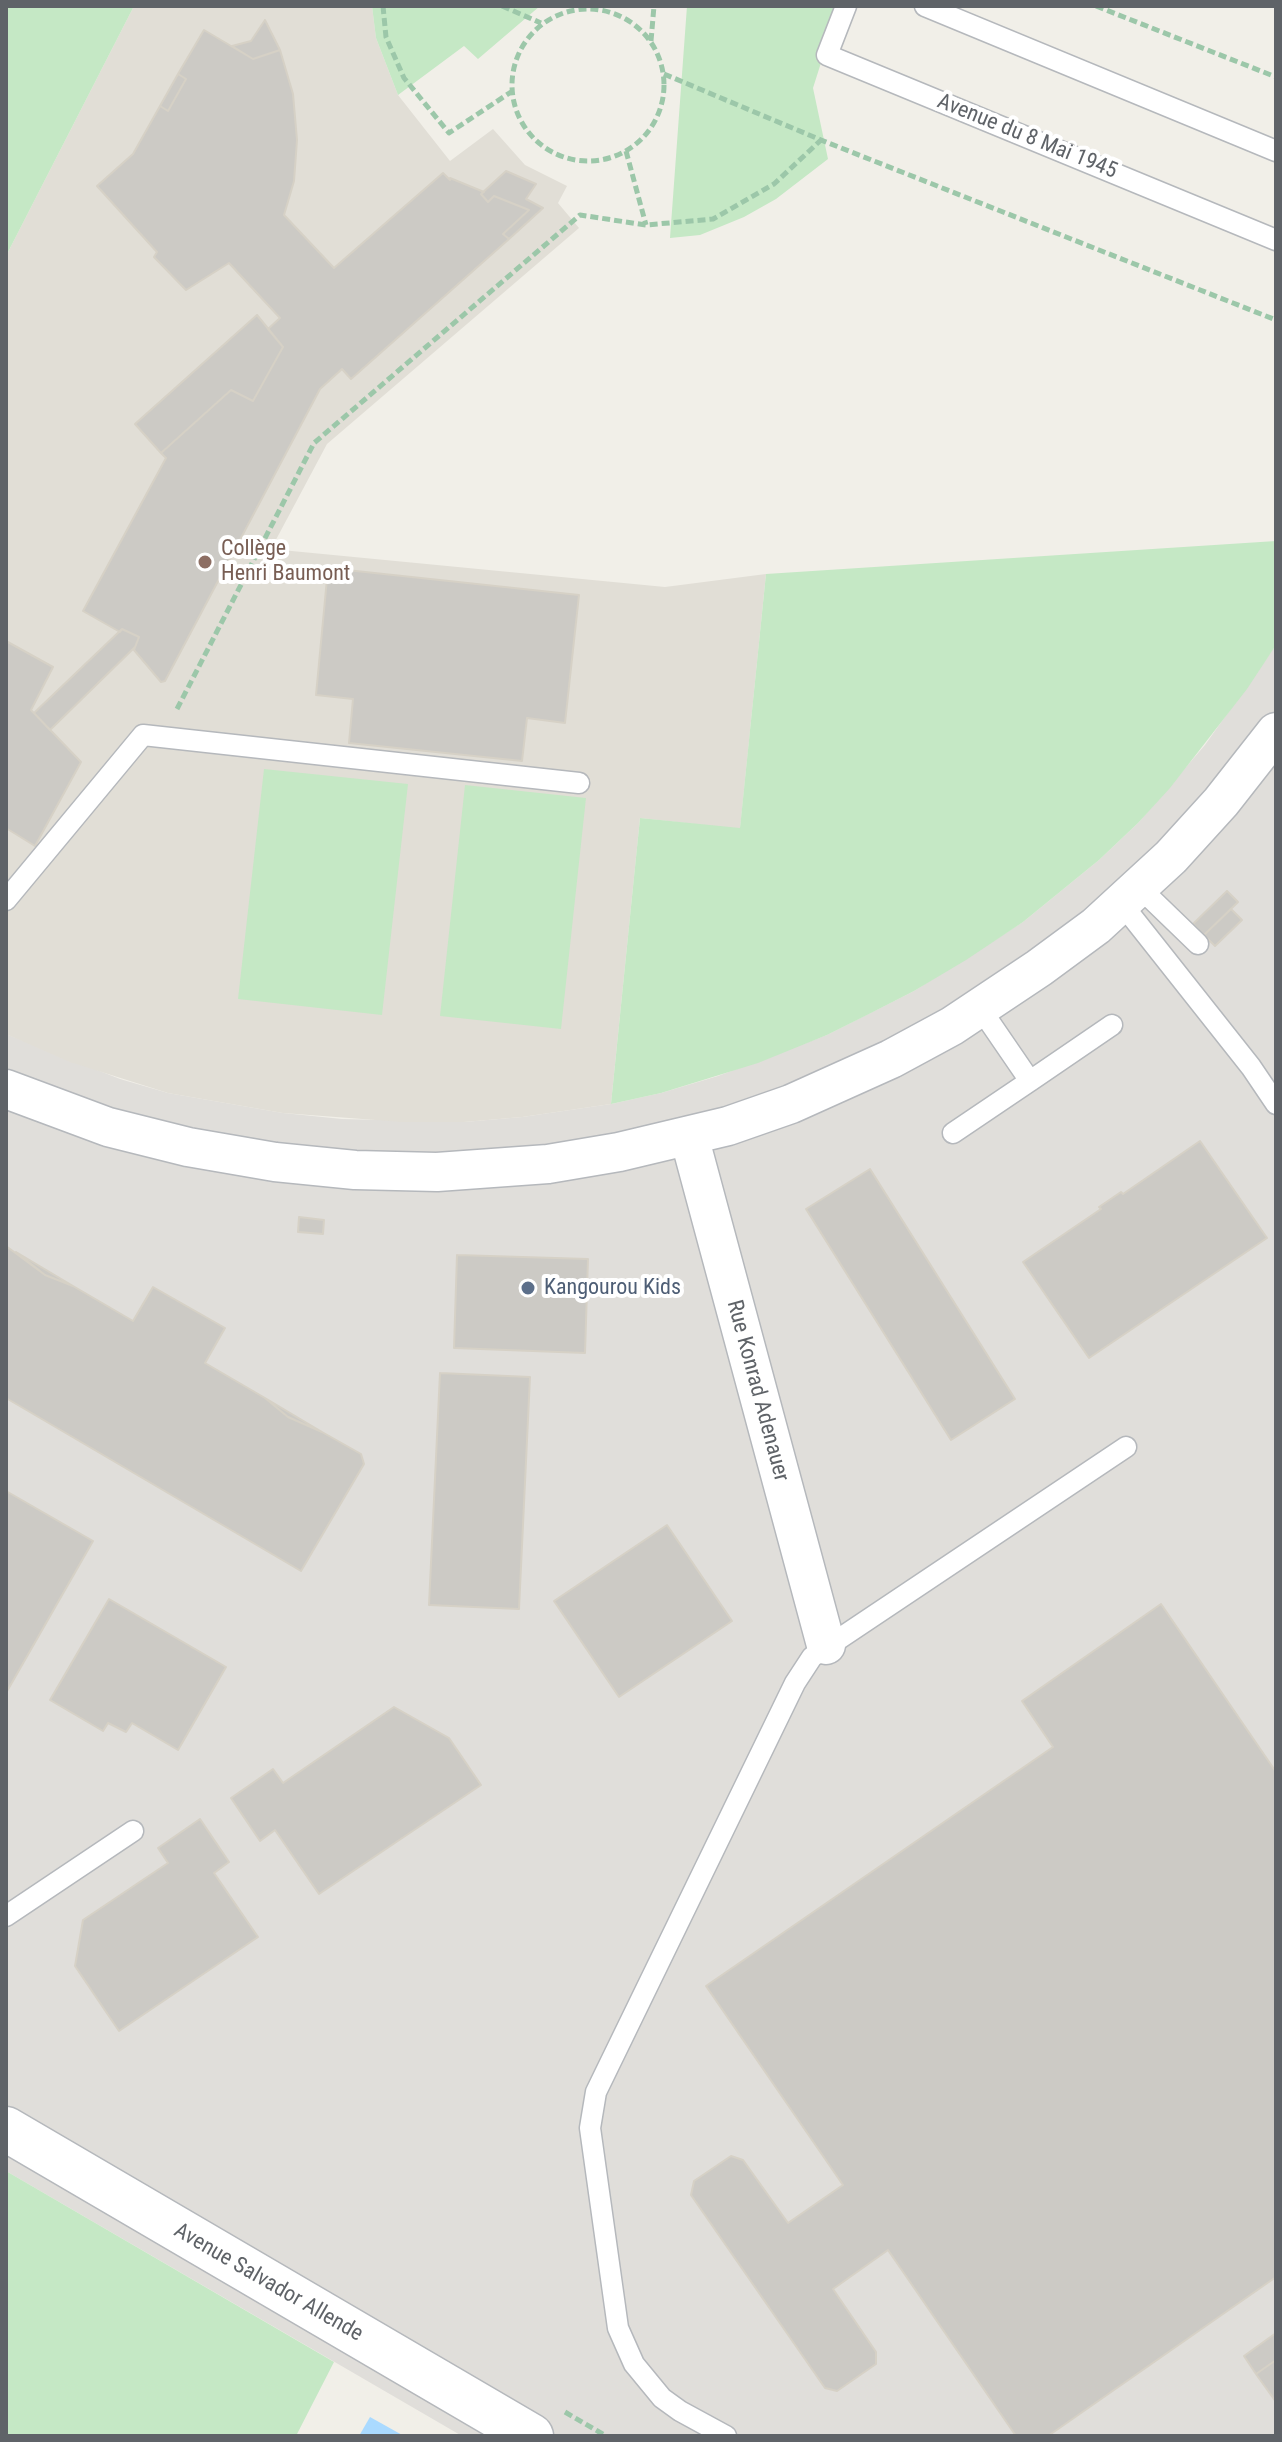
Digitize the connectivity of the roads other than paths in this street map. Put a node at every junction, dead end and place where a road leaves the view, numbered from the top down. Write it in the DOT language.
graph roads {
  1 [pos="846,6"];
  2 [pos="925,6"];
  3 [pos="1276,151"];
  4 [pos="1276,240"];
  5 [pos="1276,732"];
  6 [pos="579,783"];
  7 [pos="1130,896"];
  8 [pos="6,900"];
  9 [pos="1198,944"];
  10 [pos="980,1008"];
  11 [pos="1112,1025"];
  12 [pos="1030,1081"];
  13 [pos="6,1089"];
  14 [pos="1276,1104"];
  15 [pos="953,1133"];
  16 [pos="689,1136"];
  17 [pos="1126,1447"];
  18 [pos="826,1645"];
  19 [pos="133,1831"];
  20 [pos="6,1916"];
  21 [pos="6,2129"];
  22 [pos="531,2436"];
  23 [pos="726,2436"];
  1 -- 4 [label="lane, Avenue du 8 Mai 1945"];
  2 -- 3 [label="lane"];
  5 -- 7 [label="street"];
  6 -- 8 [label="lane"];
  7 -- 9 [label="lane"];
  7 -- 10 [label="street"];
  7 -- 14 [label="lane"];
  10 -- 12 [label="lane"];
  10 -- 16 [label="street"];
  11 -- 12 [label="lane"];
  12 -- 15 [label="lane"];
  13 -- 16 [label="street"];
  16 -- 18 [label="street, Rue Konrad Adenauer"];
  17 -- 18 [label="lane"];
  18 -- 23 [label="lane"];
  19 -- 20 [label="lane"];
  21 -- 22 [label="street, Avenue Salvador Allende"];
}
